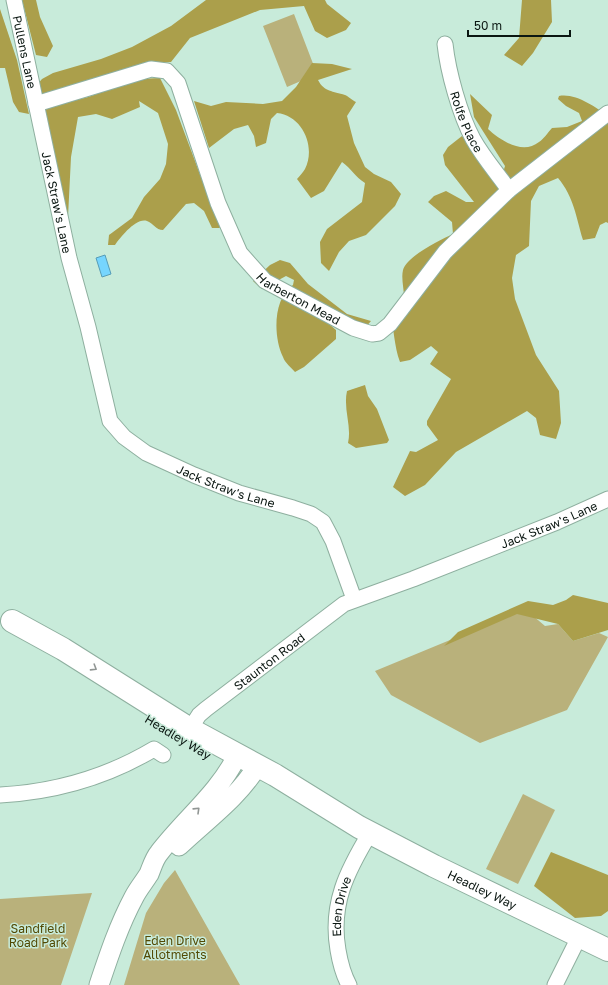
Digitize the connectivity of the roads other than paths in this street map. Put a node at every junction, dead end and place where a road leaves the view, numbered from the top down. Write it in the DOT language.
graph roads {
  1 [pos="14,0"];
  2 [pos="445,44"];
  3 [pos="36,104"];
  4 [pos="608,113"];
  5 [pos="509,190"];
  6 [pos="608,499"];
  7 [pos="354,599"];
  8 [pos="6,617"];
  9 [pos="190,729"];
  10 [pos="163,755"];
  11 [pos="244,766"];
  12 [pos="0,795"];
  13 [pos="364,830"];
  14 [pos="579,937"];
  15 [pos="608,950"];
  16 [pos="100,985"];
  17 [pos="349,985"];
  18 [pos="555,985"];
  1 -- 3 [label="street, Pullens Lane"];
  2 -- 5 [label="street, Rolfe Place"];
  3 -- 5 [label="street, Harberton Mead"];
  3 -- 7 [label="street, Jack Straw's Lane"];
  4 -- 5 [label="street, Harberton Mead"];
  6 -- 7 [label="street, Jack Straw's Lane"];
  7 -- 9 [label="street, Staunton Road"];
  8 -- 9 [label="main road, Headley Way, one-way"];
  8 -- 11 [label="main road, Headley Way"];
  9 -- 11 [label="main road, Headley Way"];
  10 -- 12 [label="street"];
  11 -- 13 [label="main road, Headley Way"];
  11 -- 16 [label="street"];
  13 -- 14 [label="main road, Headley Way"];
  13 -- 17 [label="street, Eden Drive"];
  14 -- 15 [label="main road, Headley Way"];
  14 -- 18 [label="street"];
}
